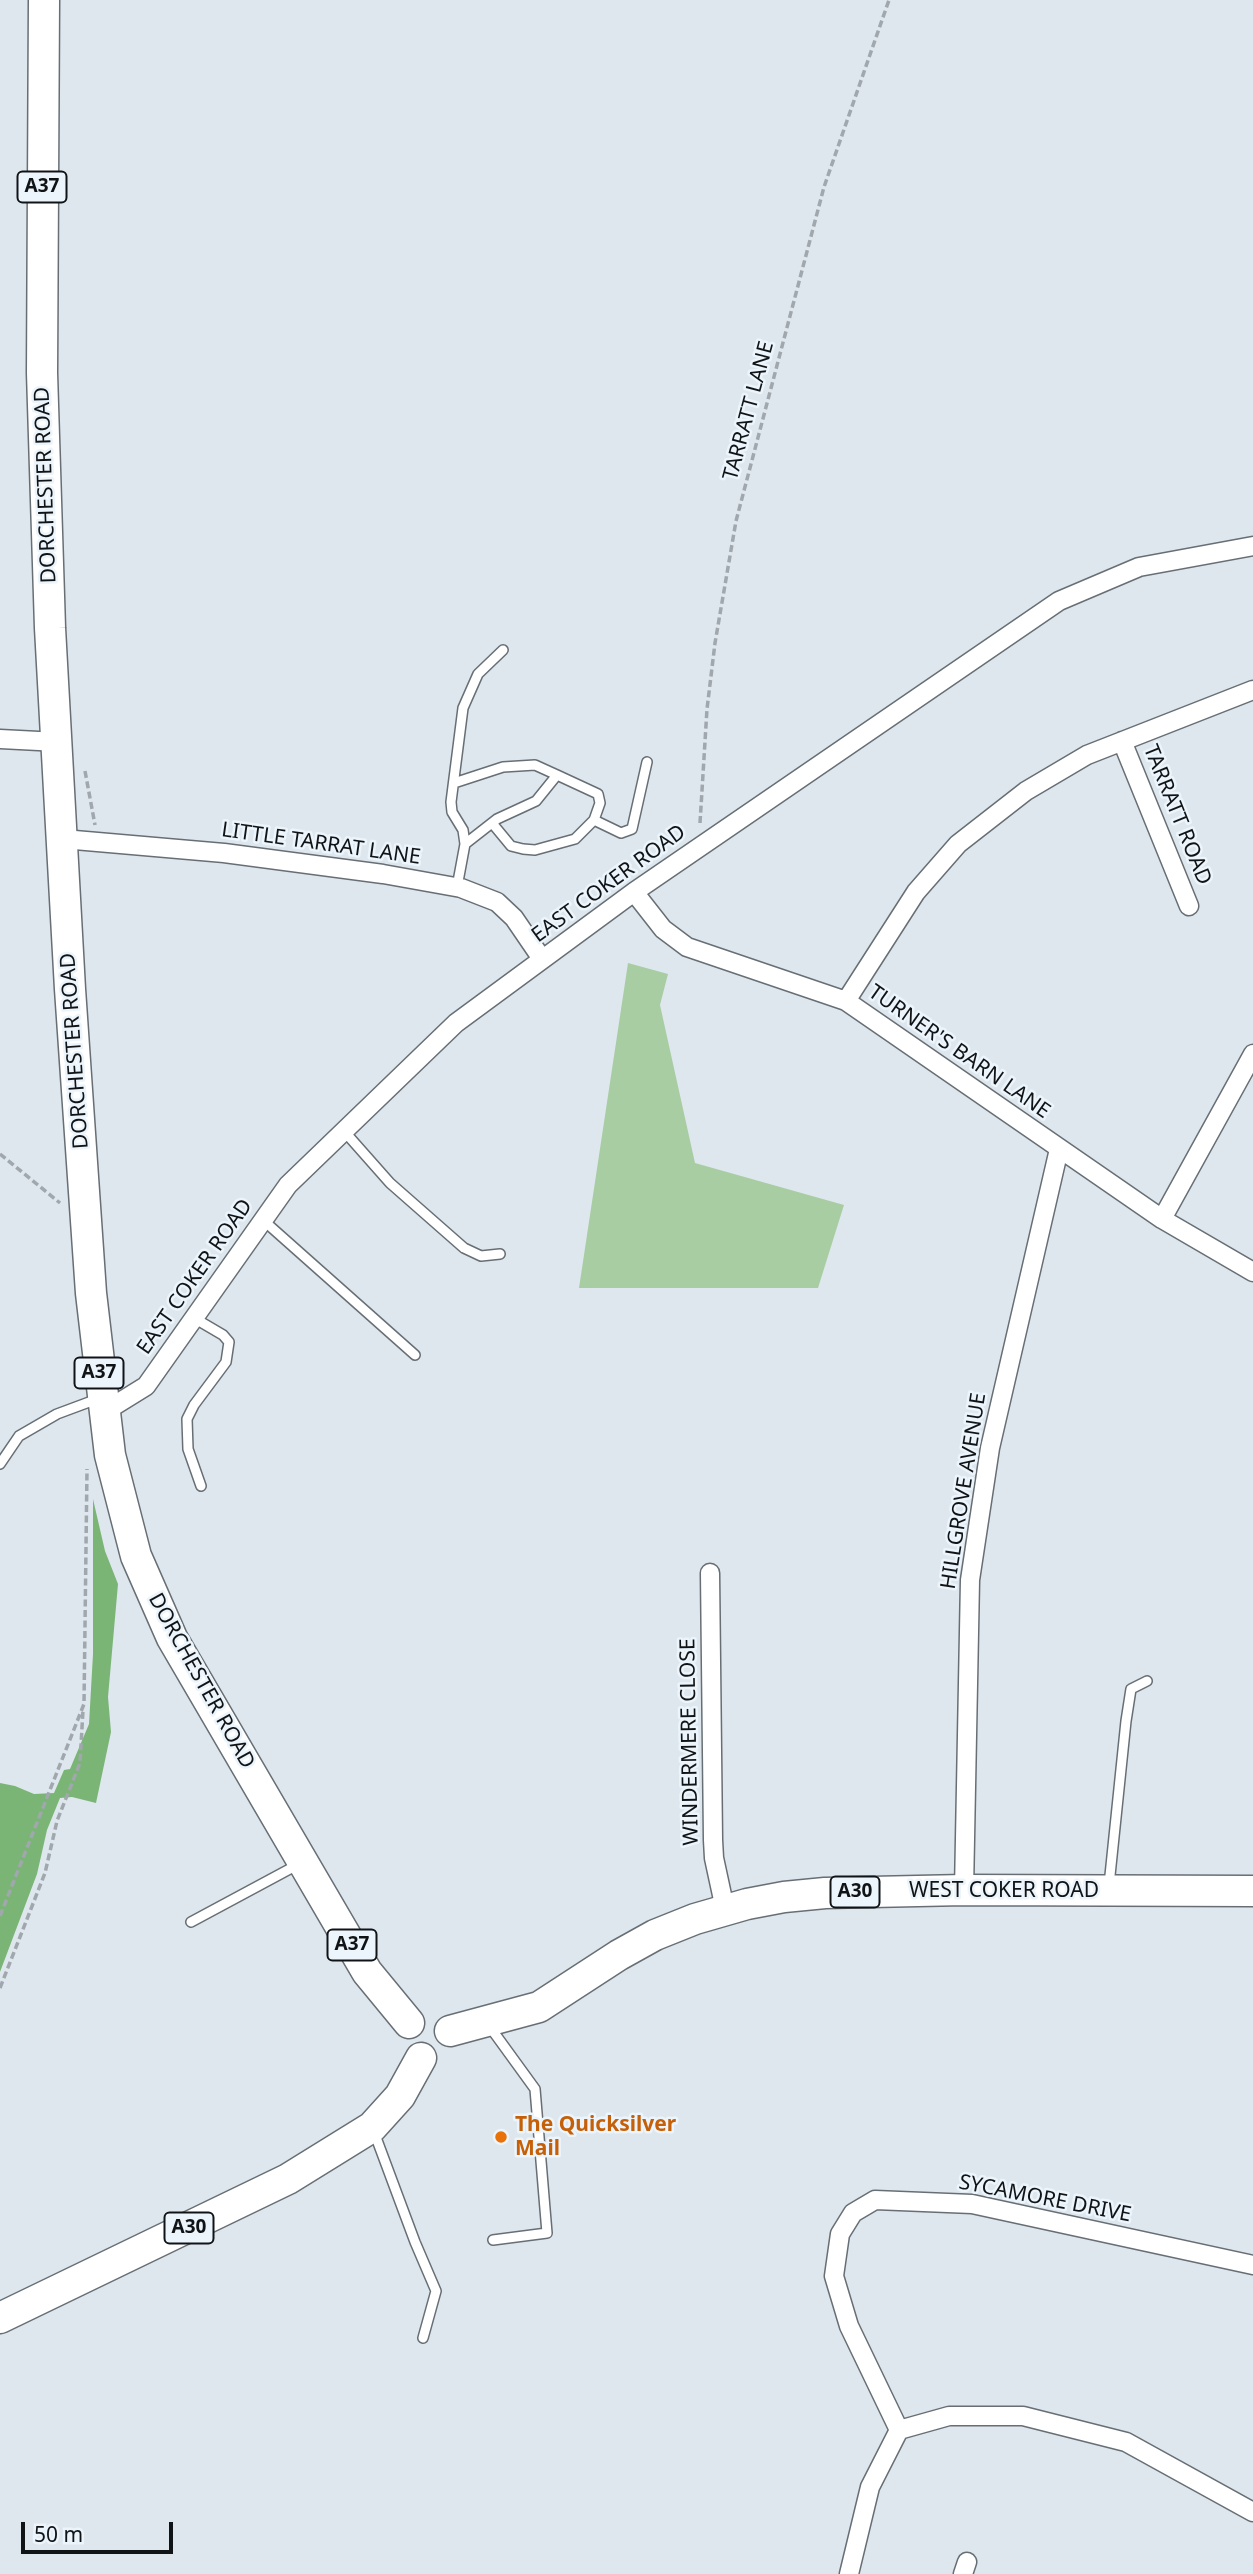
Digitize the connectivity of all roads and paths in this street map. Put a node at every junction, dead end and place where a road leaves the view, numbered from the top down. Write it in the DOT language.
graph roads {
  1 [pos="44,0"];
  2 [pos="890,0"];
  3 [pos="1253,546"];
  4 [pos="503,650"];
  5 [pos="1253,690"];
  6 [pos="0,739"];
  7 [pos="1122,741"];
  8 [pos="58,742"];
  9 [pos="647,761"];
  10 [pos="557,775"];
  11 [pos="454,783"];
  12 [pos="594,820"];
  13 [pos="492,823"];
  14 [pos="63,839"];
  15 [pos="705,843"];
  16 [pos="465,844"];
  17 [pos="457,887"];
  18 [pos="634,892"];
  19 [pos="1189,906"];
  20 [pos="542,959"];
  21 [pos="846,1001"];
  22 [pos="1253,1054"];
  23 [pos="344,1131"];
  24 [pos="1059,1149"];
  25 [pos="0,1154"];
  26 [pos="64,1205"];
  27 [pos="1162,1219"];
  28 [pos="263,1220"];
  29 [pos="500,1254"];
  30 [pos="1253,1272"];
  31 [pos="194,1318"];
  32 [pos="415,1355"];
  33 [pos="103,1405"];
  34 [pos="87,1456"];
  35 [pos="0,1464"];
  36 [pos="201,1486"];
  37 [pos="710,1573"];
  38 [pos="1147,1681"];
  39 [pos="84,1704"];
  40 [pos="303,1861"];
  41 [pos="964,1889"];
  42 [pos="1109,1891"];
  43 [pos="1253,1891"];
  44 [pos="725,1909"];
  45 [pos="0,1916"];
  46 [pos="191,1922"];
  47 [pos="0,1987"];
  48 [pos="487,2022"];
  49 [pos="409,2023"];
  50 [pos="450,2031"];
  51 [pos="421,2058"];
  52 [pos="372,2127"];
  53 [pos="492,2241"];
  54 [pos="1253,2266"];
  55 [pos="0,2318"];
  56 [pos="423,2338"];
  57 [pos="899,2430"];
  58 [pos="1253,2512"];
  59 [pos="849,2574"];
  1 -- 8 [label="highway, DORCHESTER ROAD / A37"];
  2 -- 15 [label="path, TARRATT LANE"];
  3 -- 15 [label="street, EAST COKER ROAD"];
  4 -- 11 [label="lane"];
  5 -- 7 [label="street, TARRATT ROAD"];
  6 -- 8 [label="street"];
  7 -- 19 [label="street, TARRATT ROAD"];
  7 -- 21 [label="street, TARRATT ROAD"];
  8 -- 14 [label="highway, DORCHESTER ROAD / A37"];
  9 -- 12 [label="lane"];
  10 -- 11 [label="lane"];
  10 -- 12 [label="lane"];
  10 -- 13 [label="lane"];
  11 -- 16 [label="lane"];
  12 -- 13 [label="lane"];
  13 -- 16 [label="lane"];
  14 -- 17 [label="street, LITTLE TARRAT LANE"];
  14 -- 33 [label="highway, DORCHESTER ROAD / A37"];
  15 -- 18 [label="street, EAST COKER ROAD"];
  16 -- 17 [label="lane"];
  17 -- 20 [label="street, LITTLE TARRAT LANE"];
  18 -- 20 [label="street, EAST COKER ROAD"];
  18 -- 21 [label="street, TURNER'S BARN LANE"];
  20 -- 23 [label="street, EAST COKER ROAD"];
  21 -- 24 [label="street, TURNER'S BARN LANE"];
  22 -- 27 [label="street"];
  23 -- 28 [label="street, EAST COKER ROAD"];
  23 -- 29 [label="lane"];
  24 -- 27 [label="street, TURNER'S BARN LANE"];
  24 -- 41 [label="street, HILLGROVE AVENUE"];
  25 -- 26 [label="path"];
  27 -- 30 [label="street, TURNER'S BARN LANE"];
  28 -- 31 [label="street, EAST COKER ROAD"];
  28 -- 32 [label="lane"];
  31 -- 33 [label="street, EAST COKER ROAD"];
  31 -- 36 [label="lane"];
  33 -- 35 [label="lane"];
  33 -- 40 [label="highway, DORCHESTER ROAD / A37"];
  34 -- 39 [label="path"];
  37 -- 44 [label="street, WINDERMERE CLOSE"];
  38 -- 42 [label="lane"];
  39 -- 45 [label="path"];
  39 -- 47 [label="path"];
  40 -- 46 [label="lane"];
  40 -- 49 [label="highway, DORCHESTER ROAD / A37"];
  41 -- 42 [label="highway, WEST COKER ROAD / A30"];
  41 -- 44 [label="highway, WEST COKER ROAD / A30"];
  42 -- 43 [label="highway, WEST COKER ROAD / A30"];
  44 -- 48 [label="highway, WEST COKER ROAD / A30"];
  48 -- 50 [label="highway, WEST COKER ROAD / A30"];
  48 -- 53 [label="lane"];
  49 -- 50 [label="highway"];
  49 -- 51 [label="highway"];
  50 -- 51 [label="highway"];
  51 -- 52 [label="highway, A30"];
  52 -- 55 [label="highway, A30"];
  52 -- 56 [label="lane"];
  54 -- 57 [label="street, SYCAMORE DRIVE"];
  57 -- 58 [label="street"];
  57 -- 59 [label="street"];
}
